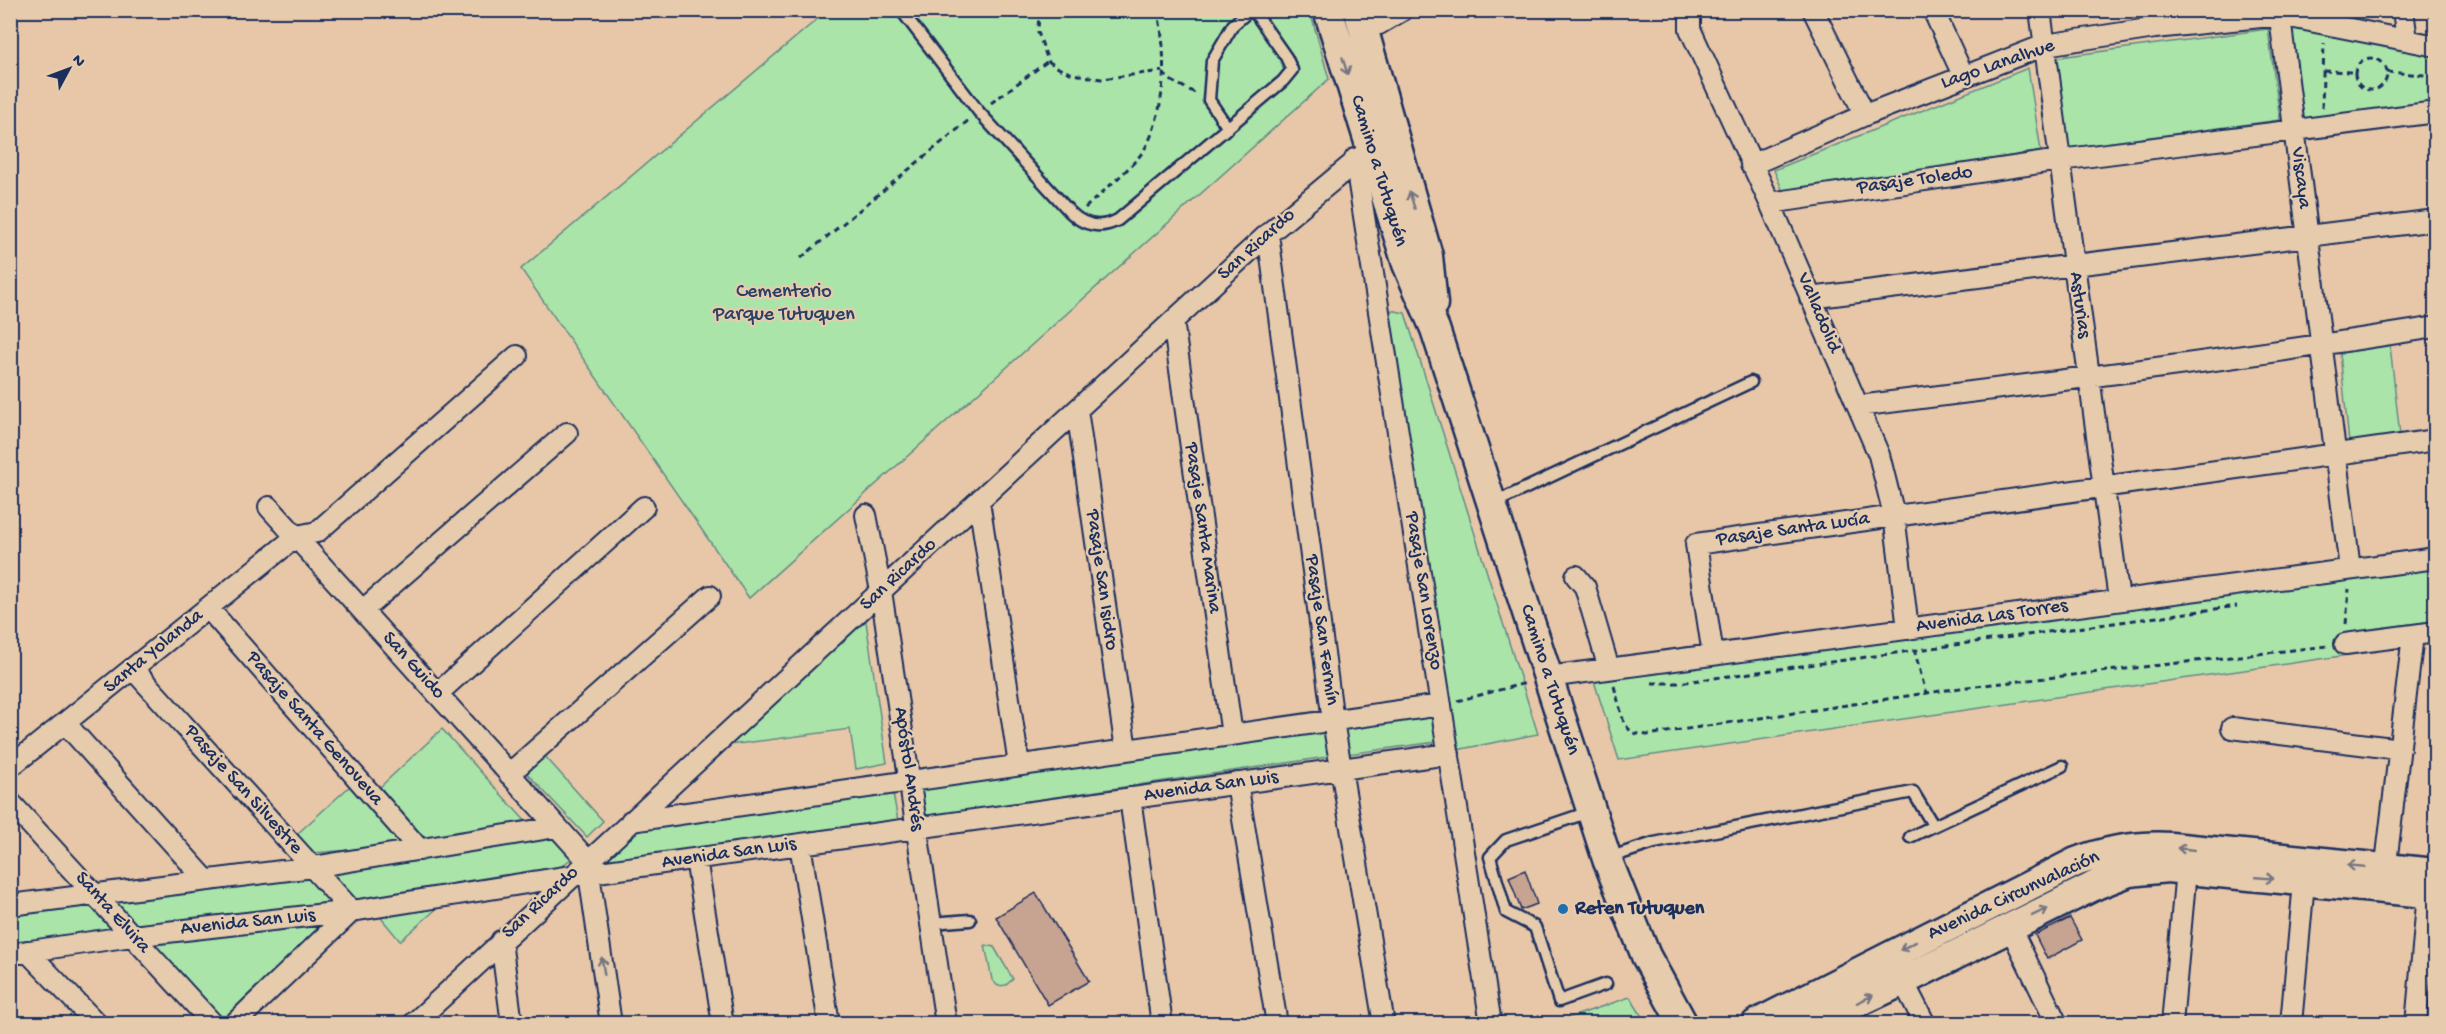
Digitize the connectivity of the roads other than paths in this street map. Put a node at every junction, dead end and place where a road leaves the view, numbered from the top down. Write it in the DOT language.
graph roads {
  1 [pos="901,10"];
  2 [pos="1252,10"];
  3 [pos="1328,10"];
  4 [pos="1403,10"];
  5 [pos="1689,10"];
  6 [pos="1813,10"];
  7 [pos="1933,10"];
  8 [pos="2040,10"];
  9 [pos="2403,10"];
  10 [pos="2280,13"];
  11 [pos="1361,19"];
  12 [pos="2154,19"];
  13 [pos="2407,40"];
  14 [pos="2045,45"];
  15 [pos="2436,46"];
  16 [pos="1963,75"];
  17 [pos="2436,111"];
  18 [pos="1865,115"];
  19 [pos="1228,128"];
  20 [pos="2294,130"];
  21 [pos="1373,147"];
  22 [pos="2060,160"];
  23 [pos="1751,165"];
  24 [pos="1770,203"];
  25 [pos="2436,220"];
  26 [pos="1268,234"];
  27 [pos="2308,236"];
  28 [pos="2074,265"];
  29 [pos="1810,298"];
  30 [pos="1173,321"];
  31 [pos="2436,327"];
  32 [pos="2322,345"];
  33 [pos="517,356"];
  34 [pos="2089,377"];
  35 [pos="1751,382"];
  36 [pos="1858,406"];
  37 [pos="1077,410"];
  38 [pos="567,433"];
  39 [pos="2436,440"];
  40 [pos="2335,455"];
  41 [pos="2103,487"];
  42 [pos="979,501"];
  43 [pos="1492,504"];
  44 [pos="269,507"];
  45 [pos="644,507"];
  46 [pos="866,515"];
  47 [pos="1894,515"];
  48 [pos="297,536"];
  49 [pos="2436,558"];
  50 [pos="2350,569"];
  51 [pos="1576,576"];
  52 [pos="881,591"];
  53 [pos="710,596"];
  54 [pos="2118,600"];
  55 [pos="208,608"];
  56 [pos="363,610"];
  57 [pos="1908,628"];
  58 [pos="2436,632"];
  59 [pos="2413,635"];
  60 [pos="2345,644"];
  61 [pos="1713,655"];
  62 [pos="134,669"];
  63 [pos="1609,669"];
  64 [pos="1548,677"];
  65 [pos="437,694"];
  66 [pos="1441,705"];
  67 [pos="1333,720"];
  68 [pos="65,723"];
  69 [pos="2232,728"];
  70 [pos="1232,735"];
  71 [pos="2400,749"];
  72 [pos="1126,750"];
  73 [pos="1449,754"];
  74 [pos="1019,765"];
  75 [pos="2062,766"];
  76 [pos="10,767"];
  77 [pos="1342,768"];
  78 [pos="509,774"];
  79 [pos="910,781"];
  80 [pos="1237,783"];
  81 [pos="1130,798"];
  82 [pos="10,802"];
  83 [pos="1592,811"];
  84 [pos="631,820"];
  85 [pos="1933,825"];
  86 [pos="556,827"];
  87 [pos="917,828"];
  88 [pos="1910,837"];
  89 [pos="800,844"];
  90 [pos="420,850"];
  91 [pos="696,858"];
  92 [pos="1607,859"];
  93 [pos="313,867"];
  94 [pos="582,870"];
  95 [pos="2186,870"];
  96 [pos="2384,879"];
  97 [pos="206,880"];
  98 [pos="2304,882"];
  99 [pos="2433,887"];
  100 [pos="95,893"];
  101 [pos="1999,900"];
  102 [pos="10,905"];
  103 [pos="352,911"];
  104 [pos="970,920"];
  105 [pos="931,923"];
  106 [pos="2010,927"];
  107 [pos="132,936"];
  108 [pos="501,941"];
  109 [pos="19,952"];
  110 [pos="1903,981"];
  111 [pos="1606,984"];
  112 [pos="97,1023"];
  113 [pos="213,1023"];
  114 [pos="234,1023"];
  115 [pos="412,1023"];
  116 [pos="512,1023"];
  117 [pos="611,1023"];
  118 [pos="723,1023"];
  119 [pos="829,1023"];
  120 [pos="946,1023"];
  121 [pos="1162,1023"];
  122 [pos="1277,1023"];
  123 [pos="1384,1023"];
  124 [pos="1491,1023"];
  125 [pos="1683,1023"];
  126 [pos="1756,1023"];
  127 [pos="1812,1023"];
  128 [pos="1925,1023"];
  129 [pos="2057,1023"];
  130 [pos="2172,1023"];
  131 [pos="2291,1023"];
  132 [pos="2416,1023"];
  1 -- 19 [label="lane"];
  2 -- 19 [label="lane"];
  2 -- 19 [label="lane"];
  3 -- 21 [label="street, Camino a Tutuquén, one-way"];
  4 -- 11 [label="street"];
  5 -- 23 [label="street, Valladolid"];
  6 -- 18 [label="street"];
  7 -- 16 [label="street"];
  8 -- 14 [label="street, Asturias"];
  9 -- 13 [label="street"];
  10 -- 12 [label="street, Lago Lanalhue"];
  10 -- 13 [label="street, Lago Lanalhue"];
  10 -- 20 [label="street, Viscaya"];
  11 -- 21 [label="street, Camino a Tutuquén"];
  12 -- 14 [label="street, Lago Lanalhue"];
  13 -- 15 [label="street, Lago Lanalhue"];
  14 -- 16 [label="street, Lago Lanalhue"];
  14 -- 22 [label="street, Asturias"];
  16 -- 18 [label="street, Lago Lanalhue"];
  17 -- 20 [label="street, Pasaje Toledo"];
  18 -- 23 [label="street, Lago Lanalhue"];
  20 -- 22 [label="street, Pasaje Toledo"];
  20 -- 27 [label="street, Viscaya"];
  21 -- 26 [label="street, San Ricardo"];
  21 -- 43 [label="street, Camino a Tutuquén"];
  21 -- 66 [label="street, Pasaje San Lorenzo"];
  22 -- 24 [label="street, Pasaje Toledo"];
  22 -- 28 [label="street, Asturias"];
  23 -- 24 [label="street, Valladolid"];
  24 -- 29 [label="street, Valladolid"];
  25 -- 27 [label="street"];
  26 -- 30 [label="street, San Ricardo"];
  26 -- 67 [label="street, Pasaje San Fermín"];
  27 -- 28 [label="street"];
  27 -- 32 [label="street, Viscaya"];
  28 -- 29 [label="street"];
  28 -- 34 [label="street, Asturias"];
  29 -- 36 [label="street, Valladolid"];
  30 -- 37 [label="street, San Ricardo"];
  30 -- 70 [label="street, Pasaje Santa Marina"];
  31 -- 32 [label="street"];
  32 -- 34 [label="street"];
  32 -- 40 [label="street, Viscaya"];
  33 -- 48 [label="street, Santa Yolanda"];
  34 -- 36 [label="street"];
  34 -- 41 [label="street, Asturias"];
  35 -- 43 [label="lane"];
  36 -- 47 [label="street, Valladolid"];
  37 -- 42 [label="street, San Ricardo"];
  37 -- 72 [label="street, Pasaje San Isidro"];
  38 -- 56 [label="street"];
  39 -- 40 [label="street"];
  40 -- 41 [label="street"];
  40 -- 50 [label="street, Viscaya"];
  41 -- 47 [label="street"];
  41 -- 54 [label="street, Asturias"];
  42 -- 52 [label="street, San Ricardo"];
  42 -- 74 [label="street"];
  43 -- 64 [label="street, Camino a Tutuquén"];
  44 -- 48 [label="street, San Guido"];
  45 -- 65 [label="street"];
  46 -- 52 [label="street, Apóstol Andrés"];
  47 -- 57 [label="street, Valladolid"];
  47 -- 61 [label="street, Pasaje Santa Lucía"];
  48 -- 55 [label="street, Santa Yolanda"];
  48 -- 56 [label="street, San Guido"];
  49 -- 50 [label="street, Avenida Las Torres"];
  50 -- 54 [label="street, Avenida Las Torres"];
  51 -- 63 [label="street"];
  52 -- 79 [label="street, Apóstol Andrés"];
  52 -- 84 [label="street, San Ricardo"];
  53 -- 78 [label="street"];
  54 -- 57 [label="street, Avenida Las Torres"];
  55 -- 62 [label="street, Santa Yolanda"];
  55 -- 90 [label="street, Pasaje Santa Genoveva"];
  56 -- 65 [label="street, San Guido"];
  57 -- 61 [label="street, Avenida Las Torres"];
  58 -- 59 [label="street"];
  59 -- 60 [label="street"];
  59 -- 71 [label="street"];
  61 -- 63 [label="street, Avenida Las Torres"];
  62 -- 68 [label="street, Santa Yolanda"];
  62 -- 93 [label="street, Pasaje San Silvestre"];
  63 -- 64 [label="street, Avenida Las Torres"];
  64 -- 83 [label="street, Camino a Tutuquén"];
  65 -- 78 [label="street, San Guido"];
  66 -- 67 [label="street"];
  66 -- 73 [label="street, Pasaje San Lorenzo"];
  67 -- 70 [label="street"];
  67 -- 77 [label="street, Pasaje San Fermín"];
  68 -- 76 [label="street, Santa Yolanda"];
  68 -- 97 [label="street"];
  69 -- 71 [label="street"];
  70 -- 72 [label="street"];
  71 -- 96 [label="street"];
  72 -- 74 [label="street"];
  73 -- 77 [label="street, Avenida San Luis"];
  73 -- 124 [label="street, Pasaje San Lorenzo"];
  74 -- 79 [label="street"];
  75 -- 85 [label="lane"];
  77 -- 80 [label="street, Avenida San Luis"];
  77 -- 123 [label="street, Pasaje San Fermín"];
  78 -- 86 [label="street, San Guido"];
  79 -- 84 [label="street"];
  79 -- 87 [label="street, Apóstol Andrés"];
  80 -- 81 [label="street, Avenida San Luis"];
  80 -- 122 [label="street"];
  81 -- 87 [label="street, Avenida San Luis"];
  81 -- 121 [label="street"];
  82 -- 100 [label="street, Santa Elvira"];
  83 -- 92 [label="street, Camino a Tutuquén"];
  83 -- 111 [label="lane"];
  84 -- 94 [label="street, San Ricardo"];
  85 -- 88 [label="lane"];
  85 -- 92 [label="lane"];
  86 -- 90 [label="street"];
  86 -- 94 [label="street"];
  87 -- 89 [label="street, Avenida San Luis"];
  87 -- 105 [label="street, Apóstol Andrés"];
  89 -- 91 [label="street, Avenida San Luis"];
  89 -- 119 [label="street"];
  90 -- 93 [label="street"];
  91 -- 94 [label="street, Avenida San Luis"];
  91 -- 118 [label="street"];
  92 -- 125 [label="street, Camino a Tutuquén"];
  93 -- 97 [label="street"];
  93 -- 103 [label="street, Pasaje San Silvestre"];
  94 -- 103 [label="street, Avenida San Luis"];
  94 -- 108 [label="street, San Ricardo"];
  117 -- 94 [label="street, one-way"];
  95 -- 98 [label="street, Avenida Circunvalación, one-way"];
  106 -- 95 [label="street, Avenida Circunvalación, one-way"];
  95 -- 130 [label="street"];
  96 -- 98 [label="street, Avenida Circunvalación"];
  96 -- 99 [label="street, Avenida Circunvalación"];
  96 -- 101 [label="street, Avenida Circunvalación, one-way"];
  97 -- 100 [label="street"];
  98 -- 131 [label="street"];
  99 -- 132 [label="street"];
  100 -- 102 [label="street"];
  100 -- 107 [label="street, Santa Elvira"];
  101 -- 106 [label="street"];
  101 -- 126 [label="street, Avenida Circunvalación, one-way"];
  103 -- 107 [label="street, Avenida San Luis"];
  103 -- 114 [label="street"];
  104 -- 105 [label="lane"];
  105 -- 120 [label="street, Apóstol Andrés"];
  106 -- 110 [label="street, Avenida Circunvalación"];
  106 -- 129 [label="street"];
  107 -- 109 [label="street, Avenida San Luis"];
  107 -- 113 [label="street, Santa Elvira"];
  108 -- 115 [label="street, San Ricardo"];
  108 -- 116 [label="street"];
  109 -- 112 [label="street"];
  127 -- 110 [label="street, Avenida Circunvalación, one-way"];
  110 -- 128 [label="street"];
}
